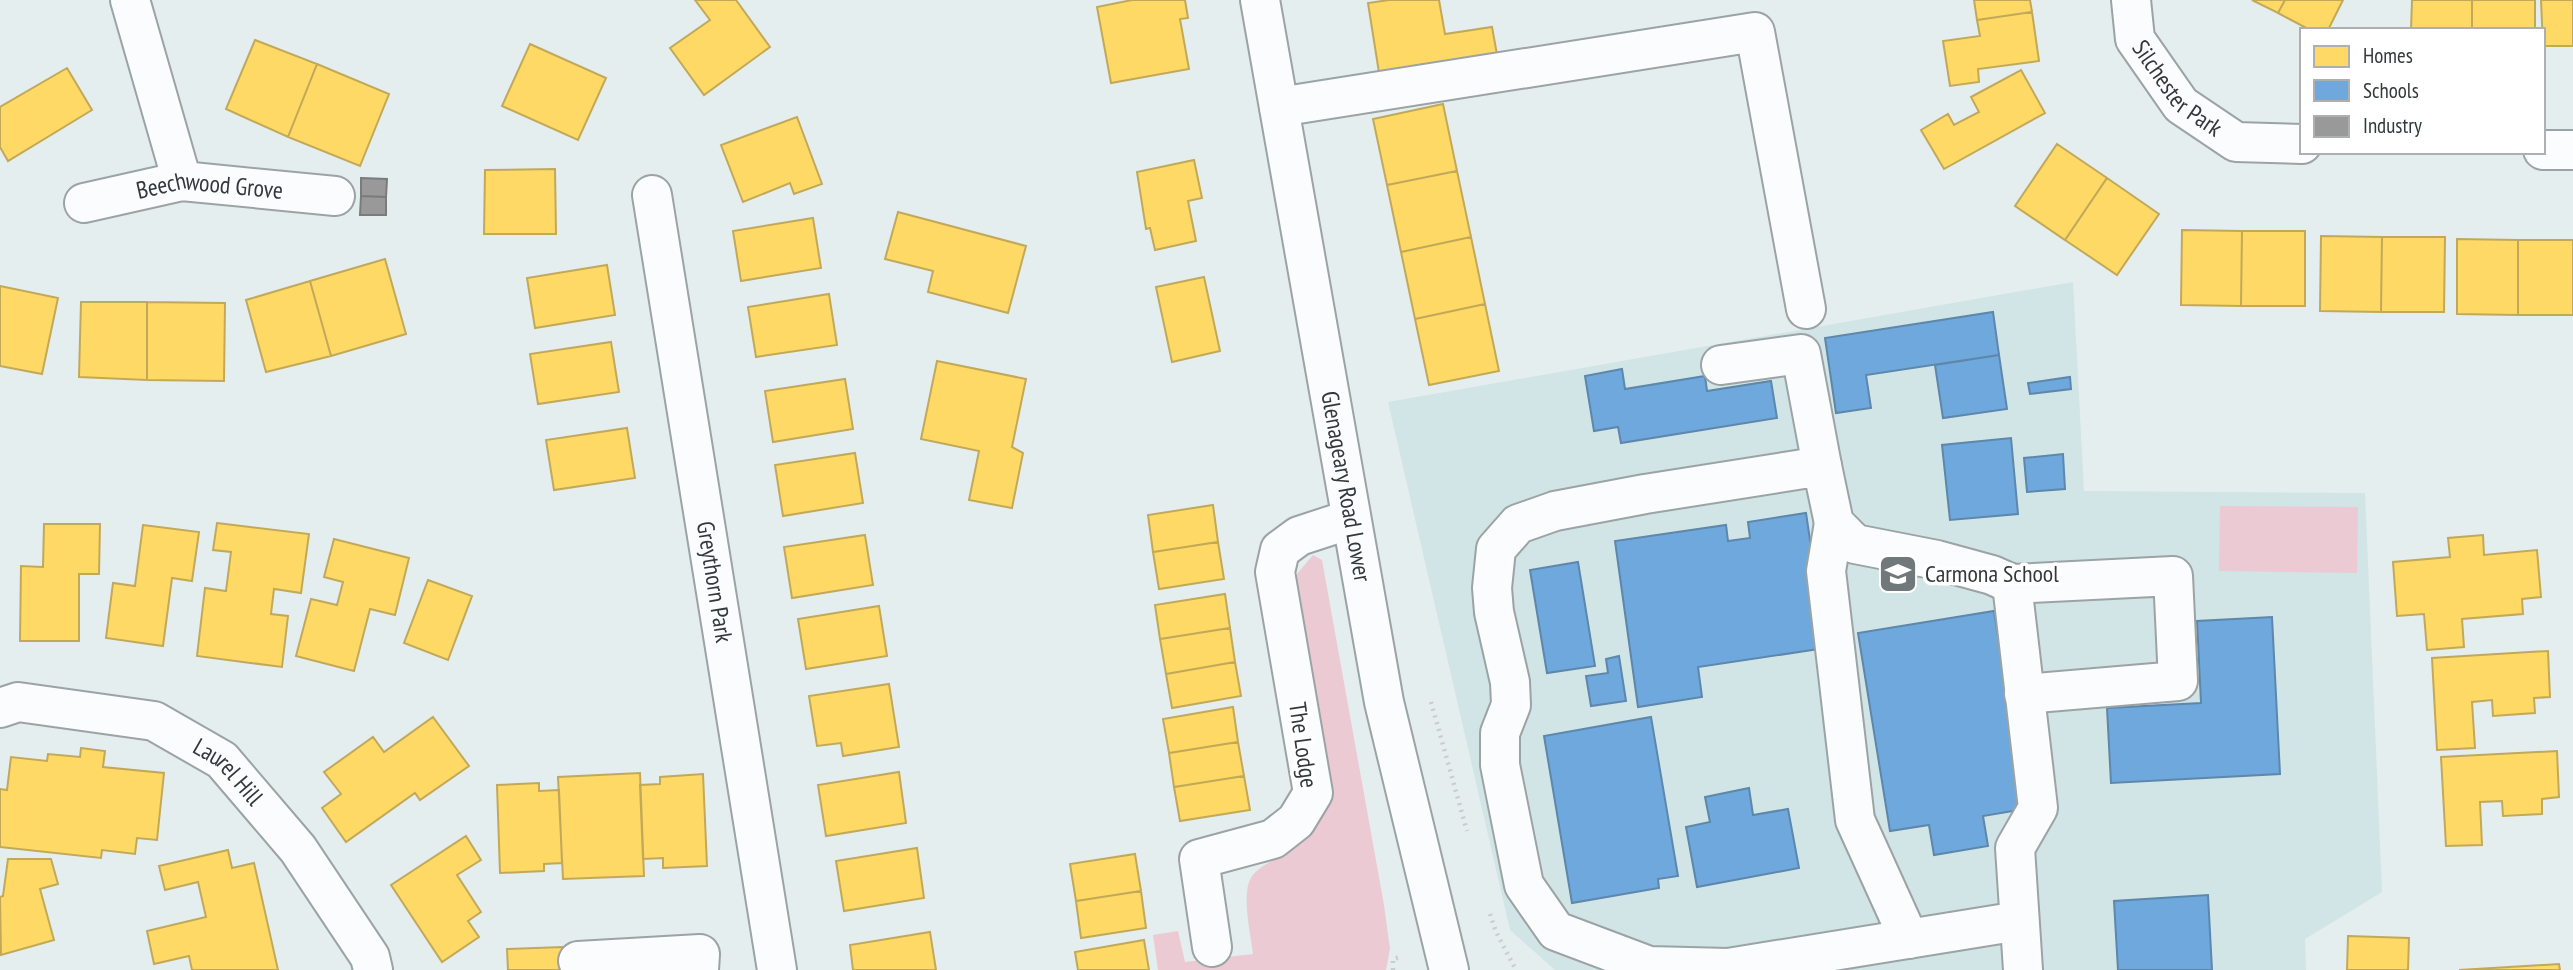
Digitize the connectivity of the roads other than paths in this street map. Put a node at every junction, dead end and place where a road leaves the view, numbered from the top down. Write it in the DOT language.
graph roads {
  1 [pos="130,0"];
  2 [pos="1260,0"];
  3 [pos="2131,0"];
  4 [pos="1279,107"];
  5 [pos="2300,144"];
  6 [pos="2545,150"];
  7 [pos="2573,150"];
  8 [pos="182,181"];
  9 [pos="652,195"];
  10 [pos="335,196"];
  11 [pos="84,203"];
  12 [pos="1806,309"];
  13 [pos="1721,365"];
  14 [pos="1822,466"];
  15 [pos="1351,519"];
  16 [pos="1834,523"];
  17 [pos="2012,584"];
  18 [pos="2024,694"];
  19 [pos="0,708"];
  20 [pos="2019,921"];
  21 [pos="1909,939"];
  22 [pos="1212,947"];
  23 [pos="578,961"];
  24 [pos="373,970"];
  25 [pos="699,970"];
  26 [pos="777,970"];
  27 [pos="1449,970"];
  28 [pos="2024,970"];
  1 -- 8 [label="street"];
  2 -- 4 [label="street, Glenageary Road Lower"];
  3 -- 5 [label="street, Silchester Park"];
  4 -- 12 [label="street"];
  4 -- 15 [label="street, Glenageary Road Lower"];
  6 -- 7 [label="street"];
  8 -- 10 [label="street, Beechwood Grove"];
  8 -- 11 [label="street, Beechwood Grove"];
  9 -- 26 [label="street, Greythorn Park"];
  13 -- 14 [label="street"];
  14 -- 16 [label="street"];
  14 -- 21 [label="street"];
  15 -- 22 [label="street, The Lodge"];
  15 -- 27 [label="street, Glenageary Road Lower"];
  16 -- 17 [label="street"];
  16 -- 21 [label="street"];
  17 -- 18 [label="street"];
  17 -- 18 [label="street"];
  18 -- 20 [label="street"];
  19 -- 24 [label="street, Laurel Hill"];
  20 -- 21 [label="street"];
  20 -- 28 [label="street"];
  23 -- 25 [label="street"];
}
